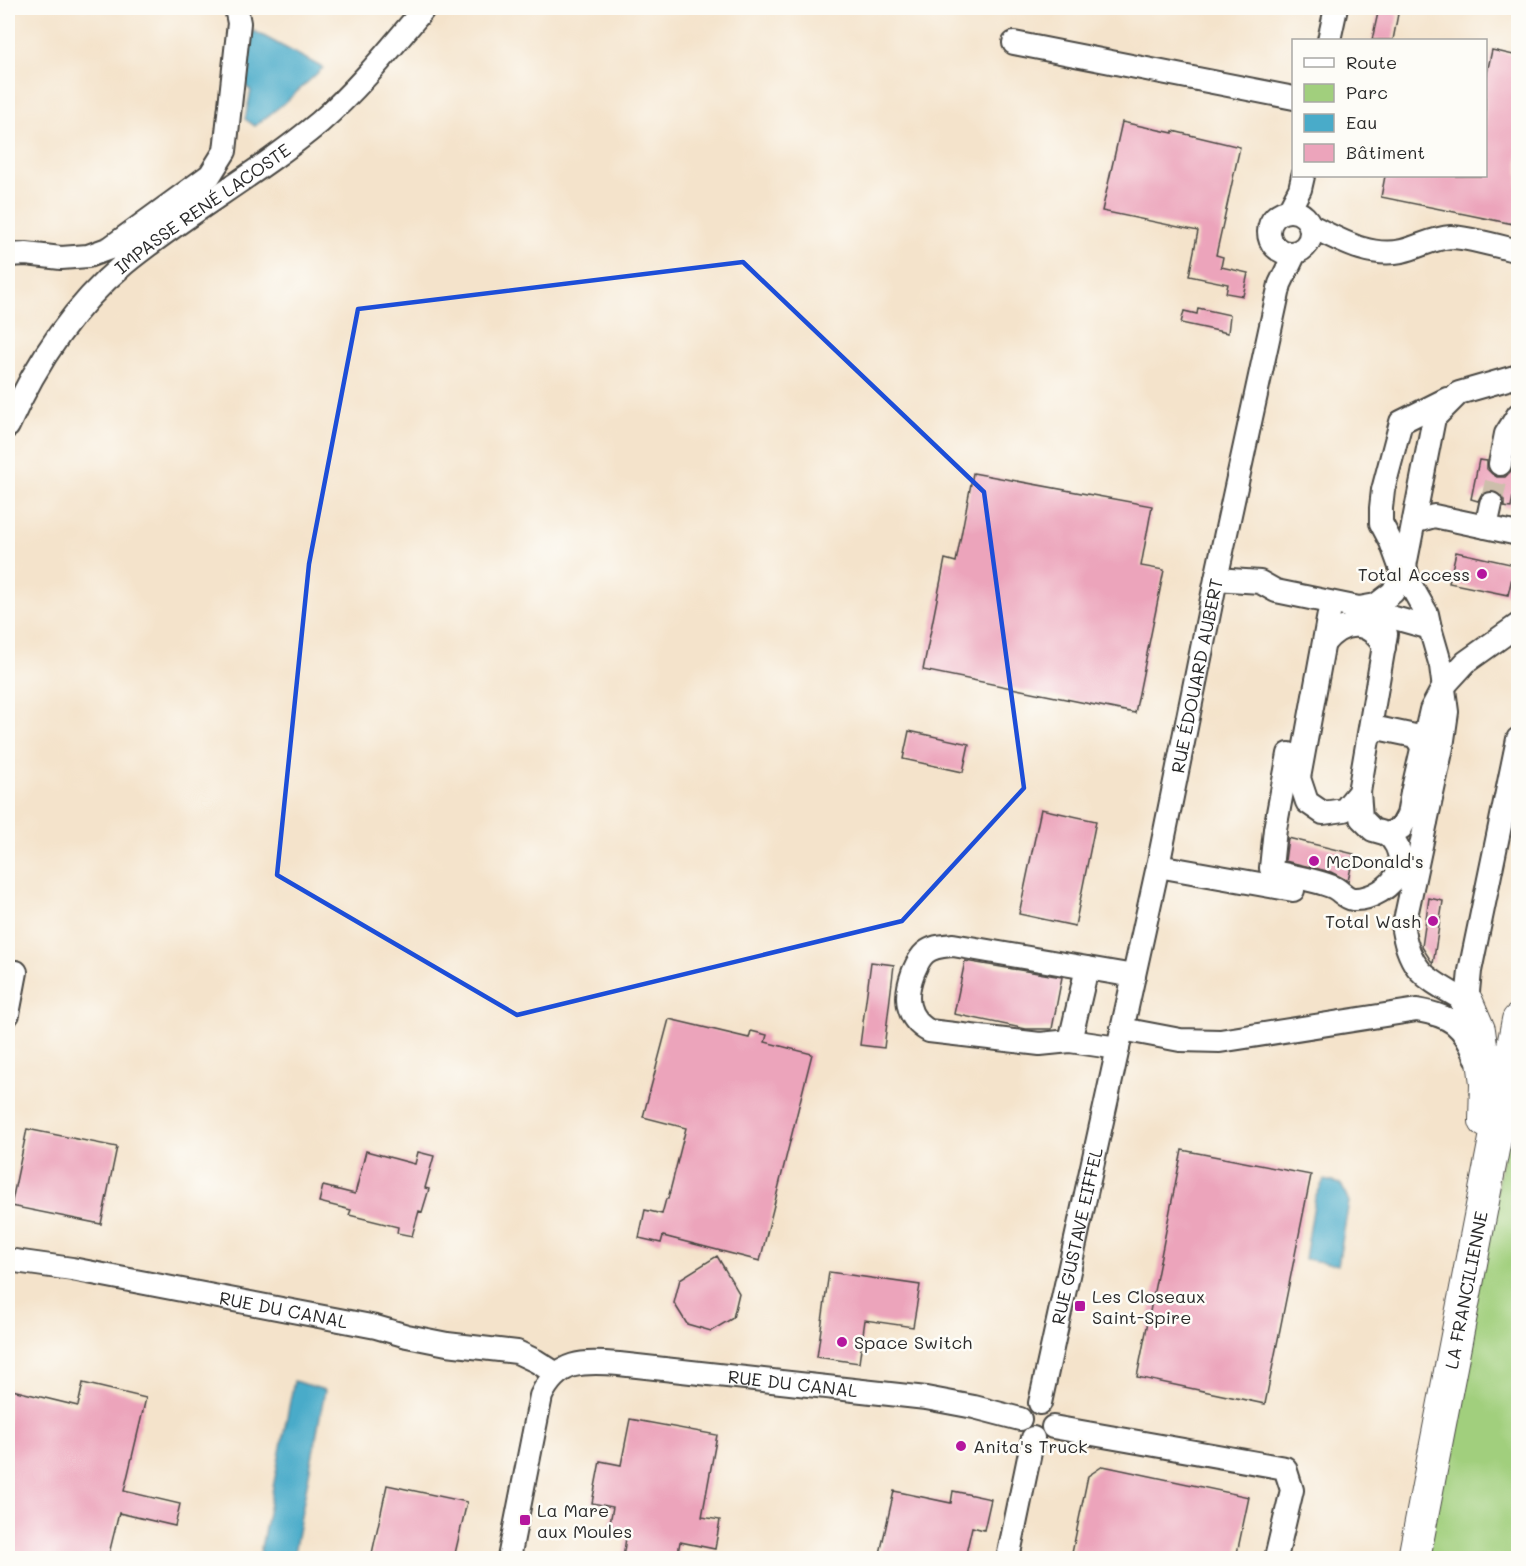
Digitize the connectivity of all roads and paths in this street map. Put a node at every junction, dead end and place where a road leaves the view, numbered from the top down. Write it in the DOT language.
graph roads {
  1 [pos="236,8"];
  2 [pos="1336,8"];
  3 [pos="422,11"];
  4 [pos="1329,39"];
  5 [pos="1014,43"];
  6 [pos="1292,98"];
  7 [pos="1301,182"];
  8 [pos="1303,219"];
  9 [pos="1285,250"];
  10 [pos="1518,251"];
  11 [pos="8,255"];
  12 [pos="1518,376"];
  13 [pos="1459,393"];
  14 [pos="1518,415"];
  15 [pos="8,426"];
  16 [pos="1500,464"];
  17 [pos="1491,504"];
  18 [pos="1414,522"];
  19 [pos="1486,527"];
  20 [pos="1518,534"];
  21 [pos="1404,569"];
  22 [pos="1216,579"];
  23 [pos="1331,603"];
  24 [pos="1369,612"];
  25 [pos="1518,625"];
  26 [pos="1431,628"];
  27 [pos="1324,643"];
  28 [pos="1384,648"];
  29 [pos="1444,686"];
  30 [pos="1374,708"];
  31 [pos="1308,729"];
  32 [pos="1370,735"];
  33 [pos="1424,736"];
  34 [pos="1518,739"];
  35 [pos="1359,792"];
  36 [pos="1412,792"];
  37 [pos="1425,821"];
  38 [pos="1387,834"];
  39 [pos="1158,866"];
  40 [pos="1405,876"];
  41 [pos="1293,890"];
  42 [pos="1381,891"];
  43 [pos="1406,913"];
  44 [pos="1087,968"];
  45 [pos="16,972"];
  46 [pos="1134,976"];
  47 [pos="1467,1002"];
  48 [pos="8,1014"];
  49 [pos="1518,1020"];
  50 [pos="1070,1041"];
  51 [pos="1117,1048"];
  52 [pos="1482,1063"];
  53 [pos="8,1260"];
  54 [pos="1462,1309"];
  55 [pos="560,1371"];
  56 [pos="1040,1403"];
  57 [pos="1020,1419"];
  58 [pos="1053,1427"];
  59 [pos="1033,1438"];
  60 [pos="509,1558"];
  61 [pos="1008,1558"];
  62 [pos="1276,1558"];
  63 [pos="1414,1558"];
  1 -- 11 [label="street"];
  2 -- 4 [label="street"];
  3 -- 15 [label="street, IMPASSE RENÉ LACOSTE"];
  5 -- 6 [label="street"];
  7 -- 8 [label="street"];
  8 -- 9 [label="street"];
  8 -- 9 [label="street"];
  8 -- 10 [label="street"];
  9 -- 22 [label="street, RUE ÉDOUARD AUBERT"];
  12 -- 13 [label="street"];
  13 -- 18 [label="street"];
  13 -- 21 [label="street"];
  14 -- 16 [label="street"];
  17 -- 19 [label="street"];
  18 -- 19 [label="street"];
  18 -- 21 [label="street"];
  19 -- 20 [label="street"];
  21 -- 24 [label="street"];
  21 -- 26 [label="street"];
  22 -- 23 [label="street"];
  22 -- 39 [label="street, RUE ÉDOUARD AUBERT"];
  23 -- 24 [label="street"];
  23 -- 27 [label="street"];
  24 -- 26 [label="street"];
  24 -- 28 [label="street"];
  25 -- 29 [label="street"];
  26 -- 29 [label="street"];
  27 -- 28 [label="street"];
  27 -- 31 [label="street"];
  28 -- 30 [label="street"];
  29 -- 33 [label="street"];
  29 -- 37 [label="street"];
  30 -- 32 [label="street"];
  30 -- 33 [label="street"];
  31 -- 35 [label="street"];
  31 -- 42 [label="street"];
  32 -- 33 [label="street"];
  32 -- 35 [label="street"];
  33 -- 36 [label="street"];
  34 -- 47 [label="street"];
  35 -- 38 [label="street"];
  36 -- 37 [label="street"];
  36 -- 38 [label="street"];
  37 -- 40 [label="street"];
  38 -- 40 [label="street"];
  39 -- 41 [label="street"];
  39 -- 46 [label="street, RUE ÉDOUARD AUBERT"];
  40 -- 42 [label="street"];
  40 -- 43 [label="street"];
  42 -- 43 [label="street"];
  43 -- 47 [label="street"];
  44 -- 46 [label="street"];
  44 -- 50 [label="street"];
  44 -- 50 [label="street"];
  45 -- 48 [label="street"];
  46 -- 51 [label="street, RUE ÉDOUARD AUBERT"];
  47 -- 52 [label="highway"];
  49 -- 54 [label="highway, LA FRANCILIENNE"];
  50 -- 51 [label="street"];
  51 -- 52 [label="street"];
  51 -- 56 [label="street, RUE GUSTAVE EIFFEL"];
  52 -- 54 [label="highway"];
  53 -- 55 [label="street, RUE DU CANAL"];
  54 -- 63 [label="highway, LA FRANCILIENNE"];
  55 -- 57 [label="street, RUE DU CANAL"];
  55 -- 60 [label="street"];
  56 -- 57 [label="street"];
  56 -- 58 [label="street"];
  57 -- 59 [label="street"];
  58 -- 59 [label="street"];
  58 -- 62 [label="street"];
  59 -- 61 [label="street"];
}
